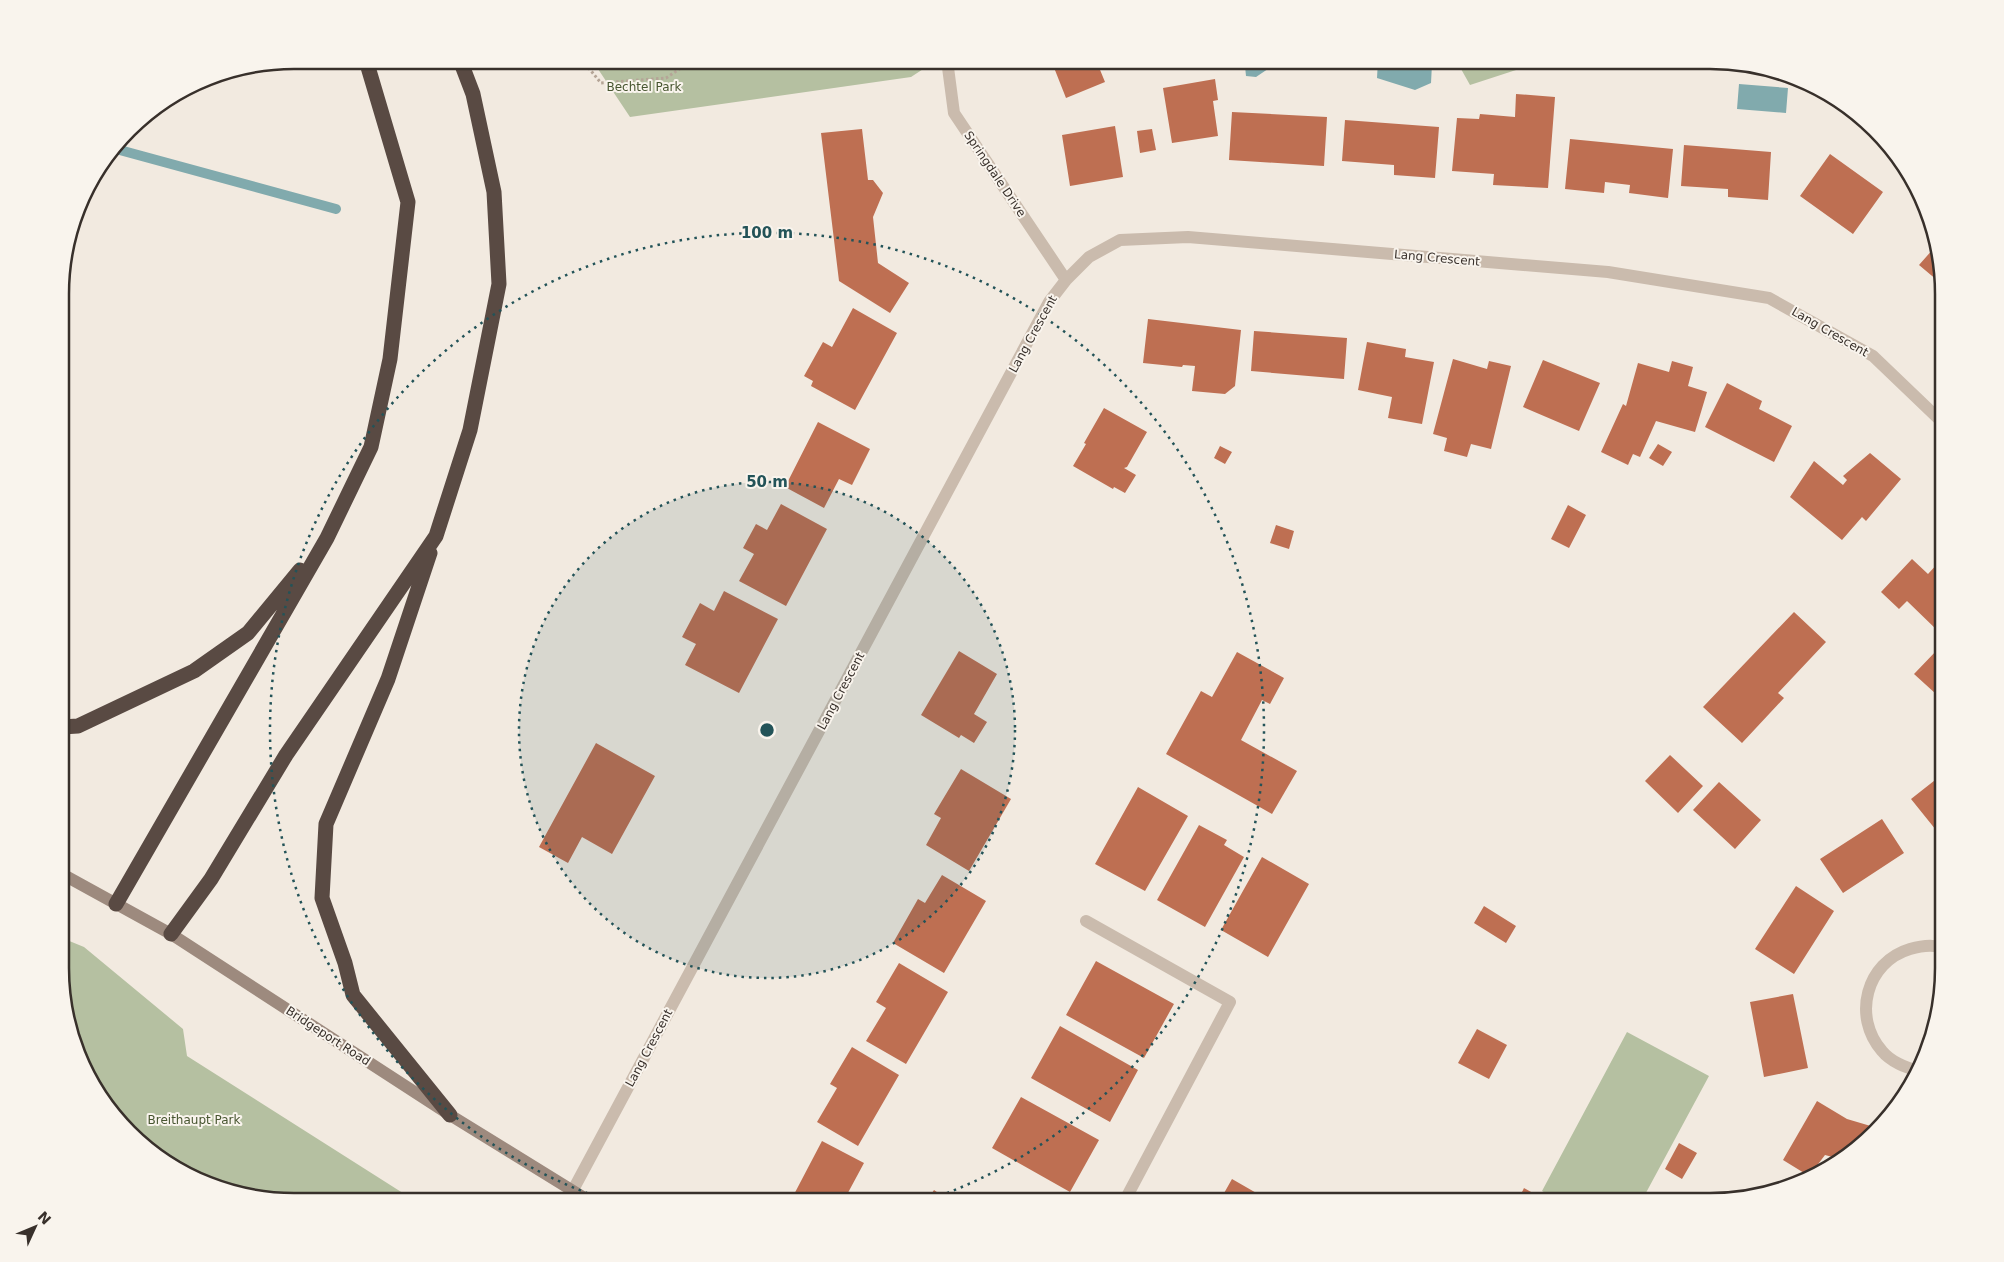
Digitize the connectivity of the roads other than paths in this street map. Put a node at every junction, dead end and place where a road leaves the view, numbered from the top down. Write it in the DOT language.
graph roads {
  1 [pos="369,69"];
  2 [pos="463,69"];
  3 [pos="948,69"];
  4 [pos="1066,280"];
  5 [pos="1935,415"];
  6 [pos="436,536"];
  7 [pos="327,538"];
  8 [pos="69,727"];
  9 [pos="69,878"];
  10 [pos="116,904"];
  11 [pos="1086,921"];
  12 [pos="171,934"];
  13 [pos="1935,947"];
  14 [pos="1912,1069"];
  15 [pos="450,1115"];
  16 [pos="573,1190"];
  17 [pos="578,1193"];
  18 [pos="1129,1193"];
  1 -- 7 [label="highway"];
  2 -- 6 [label="highway"];
  3 -- 4 [label="street, Springdale Drive"];
  4 -- 5 [label="street, Lang Crescent"];
  4 -- 16 [label="street, Lang Crescent"];
  6 -- 12 [label="highway"];
  6 -- 15 [label="highway"];
  7 -- 8 [label="highway"];
  7 -- 10 [label="highway"];
  9 -- 10 [label="main road, Bridgeport Road"];
  10 -- 12 [label="main road, Bridgeport Road"];
  11 -- 18 [label="street"];
  12 -- 15 [label="main road, Bridgeport Road"];
  13 -- 14 [label="street"];
  15 -- 16 [label="main road, Bridgeport Road"];
  16 -- 17 [label="main road, Bridgeport Road"];
}
